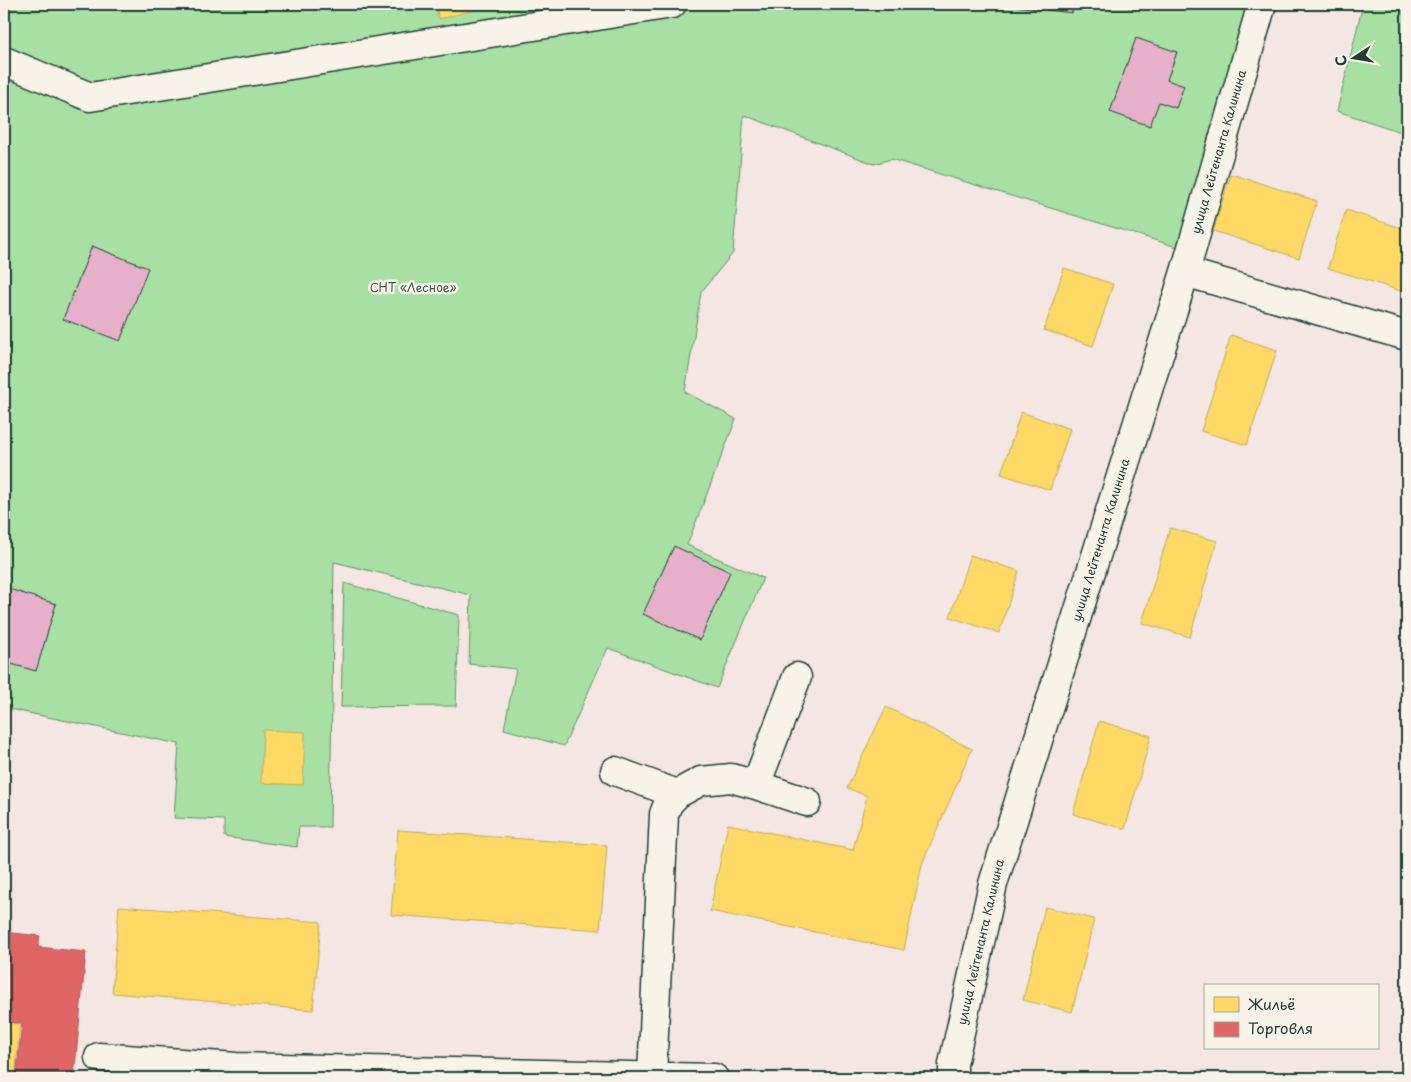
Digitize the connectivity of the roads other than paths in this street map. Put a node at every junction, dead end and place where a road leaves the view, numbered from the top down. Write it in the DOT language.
graph roads {
  1 [pos="672,4"];
  2 [pos="1262,4"];
  3 [pos="4,61"];
  4 [pos="1185,272"];
  5 [pos="1407,336"];
  6 [pos="797,677"];
  7 [pos="615,771"];
  8 [pos="756,785"];
  9 [pos="677,794"];
  10 [pos="807,802"];
  11 [pos="99,1057"];
  12 [pos="236,1072"];
  13 [pos="652,1076"];
  14 [pos="714,1078"];
  15 [pos="953,1078"];
  1 -- 3 [label="street"];
  2 -- 4 [label="street, улица Лейтенанта Калинина"];
  4 -- 5 [label="street"];
  4 -- 15 [label="street, улица Лейтенанта Калинина"];
  6 -- 8 [label="street"];
  7 -- 9 [label="street"];
  8 -- 9 [label="street"];
  8 -- 10 [label="street"];
  9 -- 13 [label="street"];
  11 -- 12 [label="street"];
  12 -- 13 [label="street"];
  13 -- 14 [label="street"];
}
